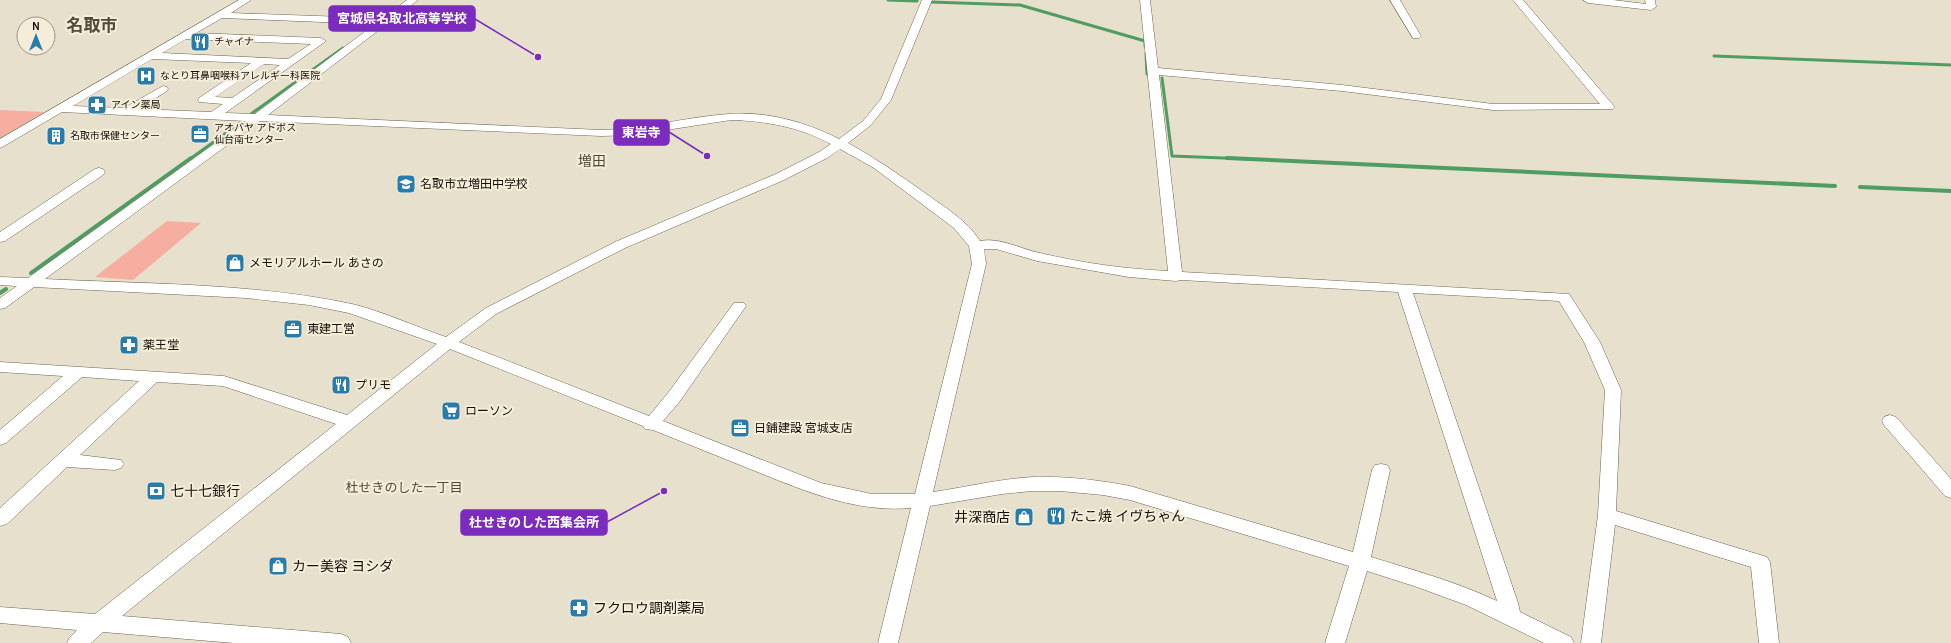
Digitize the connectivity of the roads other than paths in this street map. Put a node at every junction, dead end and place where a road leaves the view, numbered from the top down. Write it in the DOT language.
graph roads {
  1 [pos="246,0"];
  2 [pos="413,0"];
  3 [pos="926,0"];
  4 [pos="1145,0"];
  5 [pos="1395,0"];
  6 [pos="1518,0"];
  7 [pos="1588,0"];
  8 [pos="1650,0"];
  9 [pos="221,15"];
  10 [pos="372,21"];
  11 [pos="186,36"];
  12 [pos="1416,36"];
  13 [pos="150,56"];
  14 [pos="260,62"];
  15 [pos="289,62"];
  16 [pos="1153,72"];
  17 [pos="163,89"];
  18 [pos="233,101"];
  19 [pos="61,109"];
  20 [pos="126,112"];
  21 [pos="212,116"];
  22 [pos="257,118"];
  23 [pos="0,144"];
  24 [pos="840,144"];
  25 [pos="99,172"];
  26 [pos="0,238"];
  27 [pos="976,246"];
  28 [pos="1176,277"];
  29 [pos="0,281"];
  30 [pos="30,282"];
  31 [pos="1404,288"];
  32 [pos="0,305"];
  33 [pos="739,306"];
  34 [pos="448,343"];
  35 [pos="0,367"];
  36 [pos="78,372"];
  37 [pos="153,376"];
  38 [pos="1890,421"];
  39 [pos="349,422"];
  40 [pos="651,424"];
  41 [pos="0,439"];
  42 [pos="63,460"];
  43 [pos="115,464"];
  44 [pos="1381,470"];
  45 [pos="1951,490"];
  46 [pos="923,501"];
  47 [pos="1607,515"];
  48 [pos="0,519"];
  49 [pos="1360,561"];
  50 [pos="0,615"];
  51 [pos="1510,616"];
  52 [pos="99,623"];
  53 [pos="77,643"];
  54 [pos="341,643"];
  55 [pos="888,643"];
  56 [pos="1335,643"];
  57 [pos="1564,643"];
  58 [pos="1592,643"];
  59 [pos="1769,643"];
  1 -- 9 [label="street"];
  2 -- 22 [label="street"];
  3 -- 24 [label="street"];
  4 -- 16 [label="street"];
  5 -- 12 [label="street"];
  6 -- 16 [label="street"];
  7 -- 8 [label="street"];
  9 -- 10 [label="street"];
  9 -- 11 [label="street"];
  11 -- 13 [label="street"];
  11 -- 15 [label="street"];
  13 -- 14 [label="street"];
  13 -- 19 [label="street"];
  14 -- 15 [label="street"];
  14 -- 18 [label="street"];
  15 -- 18 [label="street"];
  16 -- 28 [label="street"];
  17 -- 20 [label="street"];
  18 -- 21 [label="street"];
  19 -- 20 [label="street"];
  19 -- 23 [label="street"];
  20 -- 21 [label="street"];
  21 -- 22 [label="street"];
  22 -- 24 [label="street"];
  22 -- 30 [label="street"];
  24 -- 27 [label="street"];
  24 -- 34 [label="street"];
  25 -- 26 [label="street"];
  27 -- 28 [label="street"];
  27 -- 46 [label="street"];
  28 -- 31 [label="street"];
  29 -- 30 [label="street"];
  30 -- 32 [label="street"];
  30 -- 34 [label="street"];
  31 -- 47 [label="street"];
  31 -- 51 [label="street"];
  33 -- 40 [label="street"];
  34 -- 39 [label="street"];
  34 -- 40 [label="street"];
  35 -- 36 [label="street"];
  36 -- 37 [label="street"];
  36 -- 41 [label="street"];
  37 -- 39 [label="street"];
  37 -- 42 [label="street"];
  38 -- 45 [label="street"];
  39 -- 52 [label="street"];
  40 -- 46 [label="street"];
  42 -- 43 [label="street"];
  42 -- 48 [label="street"];
  44 -- 49 [label="street"];
  46 -- 49 [label="street"];
  46 -- 55 [label="street"];
  47 -- 58 [label="street"];
  47 -- 59 [label="street"];
  49 -- 51 [label="street"];
  49 -- 56 [label="street"];
  50 -- 52 [label="street"];
  51 -- 57 [label="street"];
  52 -- 53 [label="street"];
  52 -- 54 [label="street"];
}
